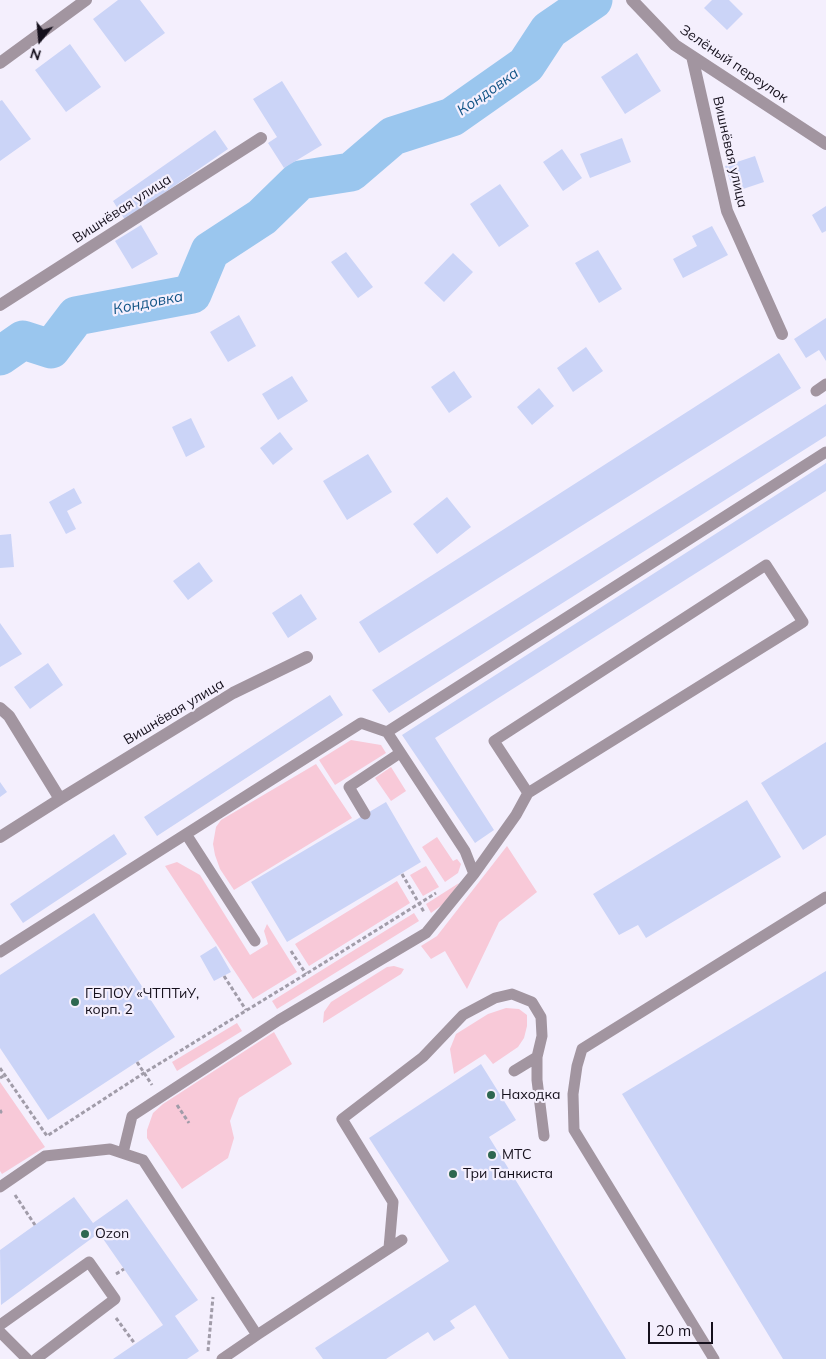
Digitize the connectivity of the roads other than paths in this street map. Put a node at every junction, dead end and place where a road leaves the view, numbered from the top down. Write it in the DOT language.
graph roads {
  1 [pos="86,0"];
  2 [pos="632,0"];
  3 [pos="692,56"];
  4 [pos="0,63"];
  5 [pos="261,138"];
  6 [pos="826,144"];
  7 [pos="0,305"];
  8 [pos="782,334"];
  9 [pos="826,452"];
  10 [pos="307,657"];
  11 [pos="0,708"];
  12 [pos="387,732"];
  13 [pos="400,753"];
  14 [pos="528,793"];
  15 [pos="60,799"];
  16 [pos="365,814"];
  17 [pos="186,834"];
  18 [pos="0,837"];
  19 [pos="474,874"];
  20 [pos="826,897"];
  21 [pos="255,941"];
  22 [pos="0,952"];
  23 [pos="537,1057"];
  24 [pos="514,1071"];
  25 [pos="544,1136"];
  26 [pos="123,1153"];
  27 [pos="3,1184"];
  28 [pos="402,1240"];
  29 [pos="389,1248"];
  30 [pos="0,1325"];
  31 [pos="0,1332"];
  32 [pos="257,1335"];
  33 [pos="28,1359"];
  34 [pos="36,1359"];
  35 [pos="222,1359"];
  36 [pos="714,1359"];
  1 -- 4 [label="street"];
  2 -- 3 [label="street, Зелёный переулок"];
  3 -- 6 [label="street, Зелёный переулок"];
  3 -- 8 [label="street, Вишнёвая улица"];
  5 -- 7 [label="street, Вишнёвая улица"];
  9 -- 12 [label="lane"];
  10 -- 15 [label="street, Вишнёвая улица"];
  11 -- 15 [label="street"];
  12 -- 13 [label="lane"];
  12 -- 17 [label="lane"];
  13 -- 16 [label="lane"];
  13 -- 19 [label="lane"];
  14 -- 14 [label="lane"];
  14 -- 19 [label="lane"];
  15 -- 18 [label="street, Вишнёвая улица"];
  17 -- 21 [label="lane"];
  17 -- 22 [label="lane"];
  19 -- 26 [label="lane"];
  20 -- 36 [label="lane"];
  23 -- 24 [label="lane"];
  23 -- 25 [label="lane"];
  23 -- 29 [label="lane"];
  26 -- 27 [label="lane"];
  26 -- 32 [label="lane"];
  28 -- 29 [label="lane"];
  29 -- 32 [label="lane"];
  30 -- 34 [label="lane"];
  31 -- 33 [label="lane"];
  32 -- 35 [label="lane"];
}
